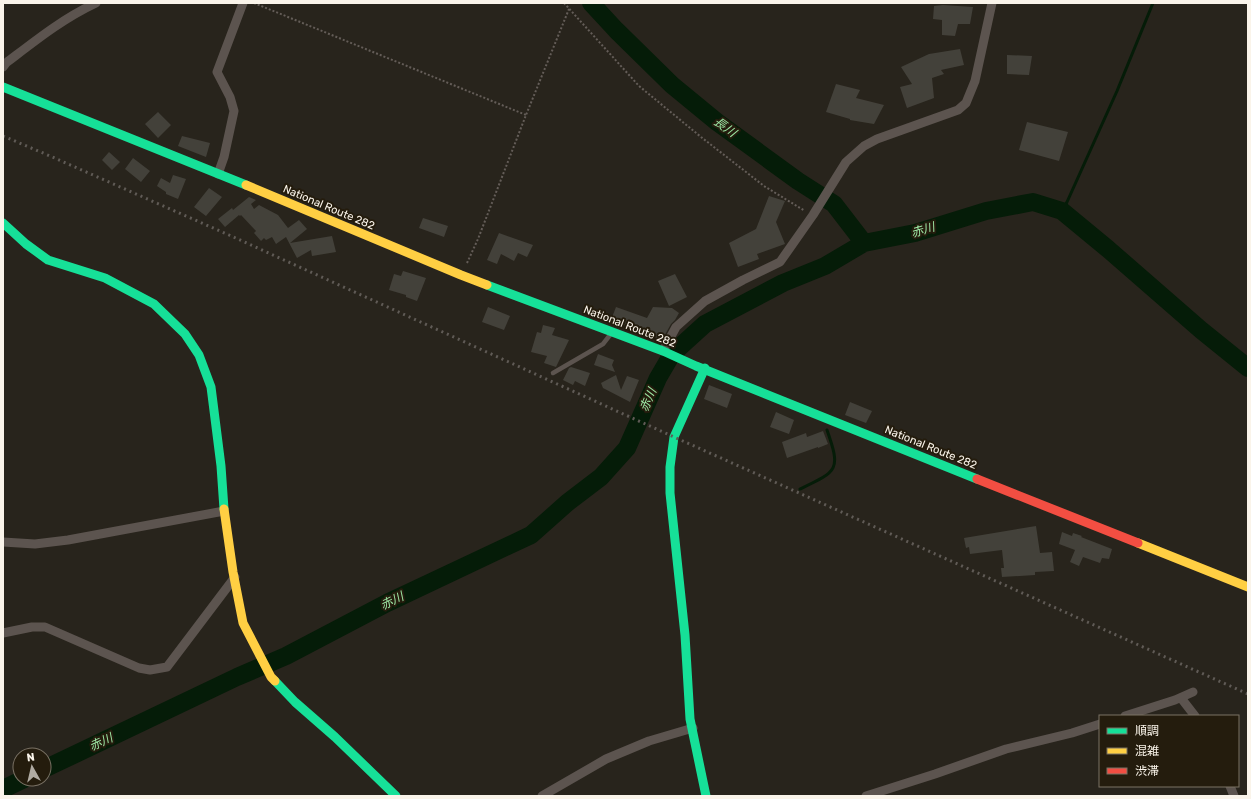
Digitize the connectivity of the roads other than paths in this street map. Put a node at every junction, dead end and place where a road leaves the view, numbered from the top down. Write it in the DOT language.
graph roads {
  1 [pos="96,3"];
  2 [pos="243,3"];
  3 [pos="992,3"];
  4 [pos="3,67"];
  5 [pos="3,87"];
  6 [pos="218,174"];
  7 [pos="3,223"];
  8 [pos="612,332"];
  9 [pos="663,351"];
  10 [pos="700,367"];
  11 [pos="553,373"];
  12 [pos="224,511"];
  13 [pos="3,542"];
  14 [pos="235,577"];
  15 [pos="1248,587"];
  16 [pos="3,633"];
  17 [pos="1193,692"];
  18 [pos="1181,698"];
  19 [pos="1128,715"];
  20 [pos="1194,715"];
  21 [pos="1099,724"];
  22 [pos="692,728"];
  23 [pos="396,796"];
  24 [pos="542,796"];
  25 [pos="706,796"];
  26 [pos="866,796"];
  1 -- 4 [label="street"];
  2 -- 6 [label="street"];
  3 -- 9 [label="street"];
  5 -- 6 [label="main road, National Route 282"];
  6 -- 8 [label="main road, National Route 282"];
  7 -- 12 [label="main road"];
  8 -- 9 [label="main road, National Route 282"];
  8 -- 11 [label="lane"];
  9 -- 10 [label="main road, National Route 282"];
  10 -- 15 [label="main road, National Route 282"];
  10 -- 22 [label="main road"];
  12 -- 13 [label="street"];
  12 -- 14 [label="main road"];
  14 -- 16 [label="street"];
  14 -- 23 [label="main road"];
  17 -- 18 [label="street"];
  18 -- 19 [label="street"];
  18 -- 20 [label="street"];
  21 -- 26 [label="street"];
  22 -- 24 [label="street"];
  22 -- 25 [label="main road"];
}
